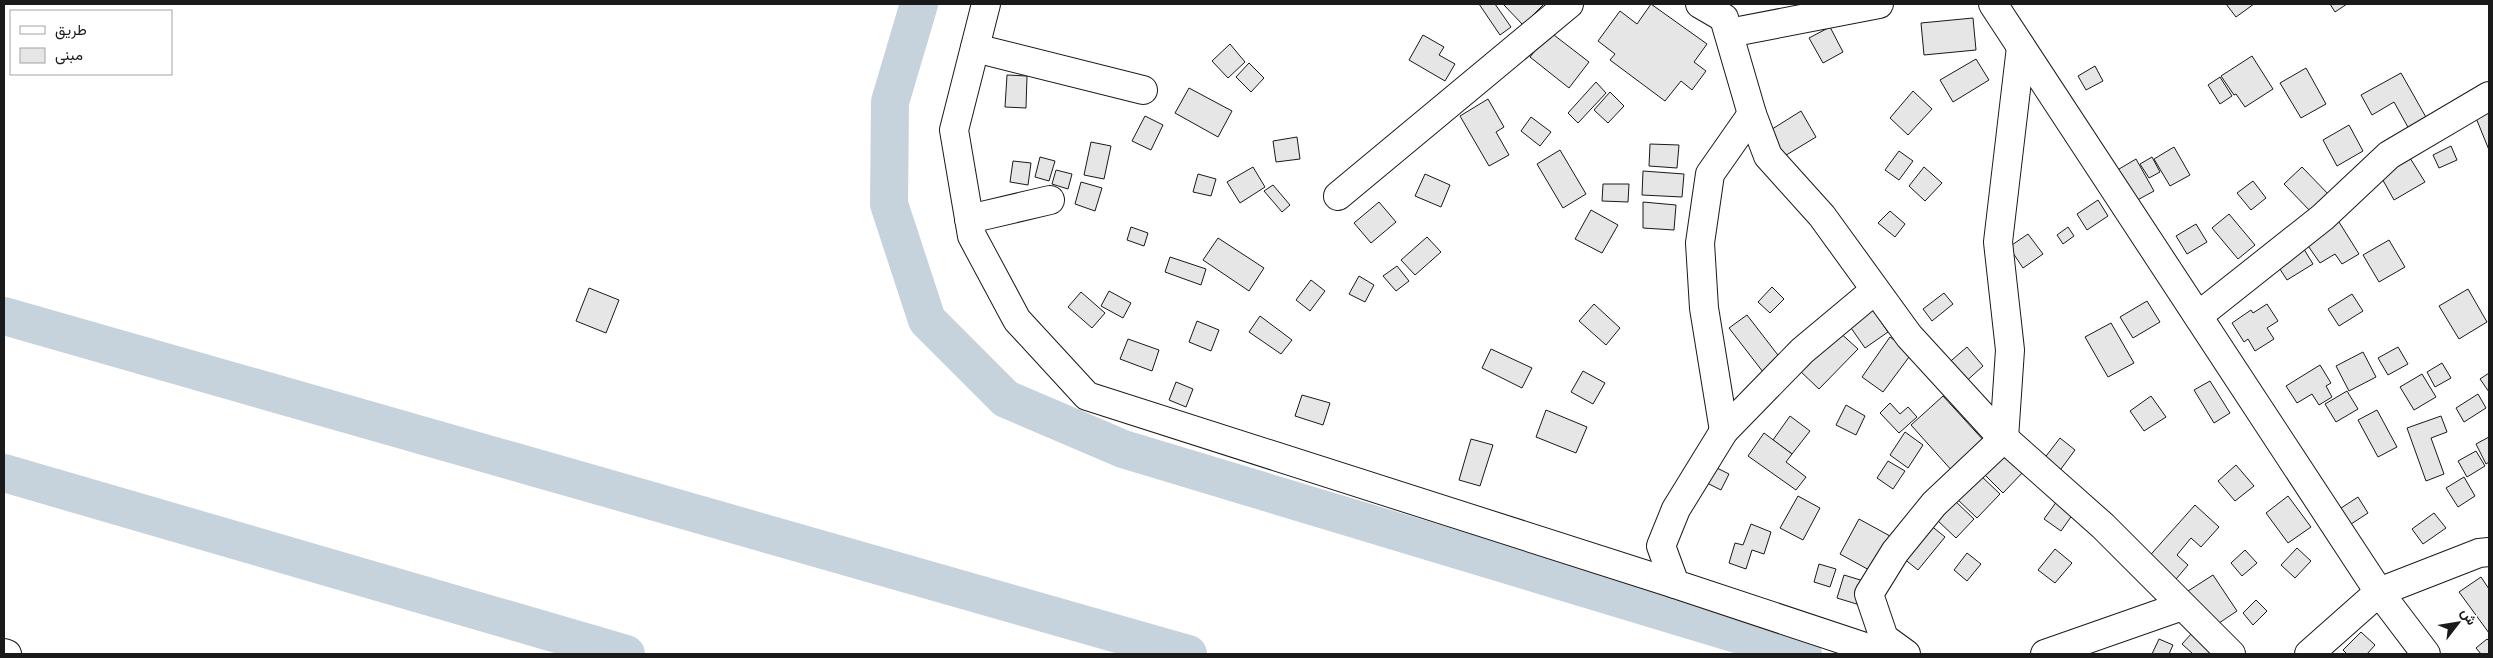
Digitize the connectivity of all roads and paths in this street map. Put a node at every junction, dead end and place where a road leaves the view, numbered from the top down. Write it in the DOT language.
graph roads {
  1 [pos="986,4"];
  2 [pos="1568,4"];
  3 [pos="1700,4"];
  4 [pos="1879,4"];
  5 [pos="1993,4"];
  6 [pos="1729,33"];
  7 [pos="2022,46"];
  8 [pos="975,48"];
  9 [pos="1143,90"];
  10 [pos="2489,96"];
  11 [pos="1752,114"];
  12 [pos="1338,196"];
  13 [pos="1050,200"];
  14 [pos="969,219"];
  15 [pos="1875,290"];
  16 [pos="2198,316"];
  17 [pos="1724,431"];
  18 [pos="2004,438"];
  19 [pos="2489,552"];
  20 [pos="1675,584"];
  21 [pos="2379,592"];
  22 [pos="1869,594"];
  23 [pos="2182,606"];
  24 [pos="1852,643"];
  25 [pos="1886,654"];
  26 [pos="1906,654"];
  27 [pos="2045,654"];
  28 [pos="2231,654"];
  29 [pos="2309,654"];
  30 [pos="2426,654"];
  1 -- 8 [label="street"];
  2 -- 12 [label="street"];
  3 -- 6 [label="street"];
  4 -- 6 [label="street"];
  5 -- 7 [label="street"];
  6 -- 11 [label="street"];
  7 -- 16 [label="street"];
  7 -- 18 [label="street"];
  8 -- 9 [label="street"];
  8 -- 14 [label="street"];
  10 -- 16 [label="street"];
  11 -- 15 [label="street"];
  11 -- 17 [label="street"];
  13 -- 14 [label="street"];
  14 -- 20 [label="street"];
  15 -- 17 [label="street"];
  15 -- 18 [label="street"];
  16 -- 21 [label="street"];
  17 -- 20 [label="street"];
  18 -- 22 [label="street"];
  18 -- 23 [label="street"];
  19 -- 21 [label="street"];
  20 -- 24 [label="street"];
  21 -- 29 [label="street"];
  21 -- 30 [label="street"];
  22 -- 24 [label="street"];
  22 -- 26 [label="street"];
  23 -- 27 [label="street"];
  23 -- 28 [label="street"];
  24 -- 25 [label="street"];
}
